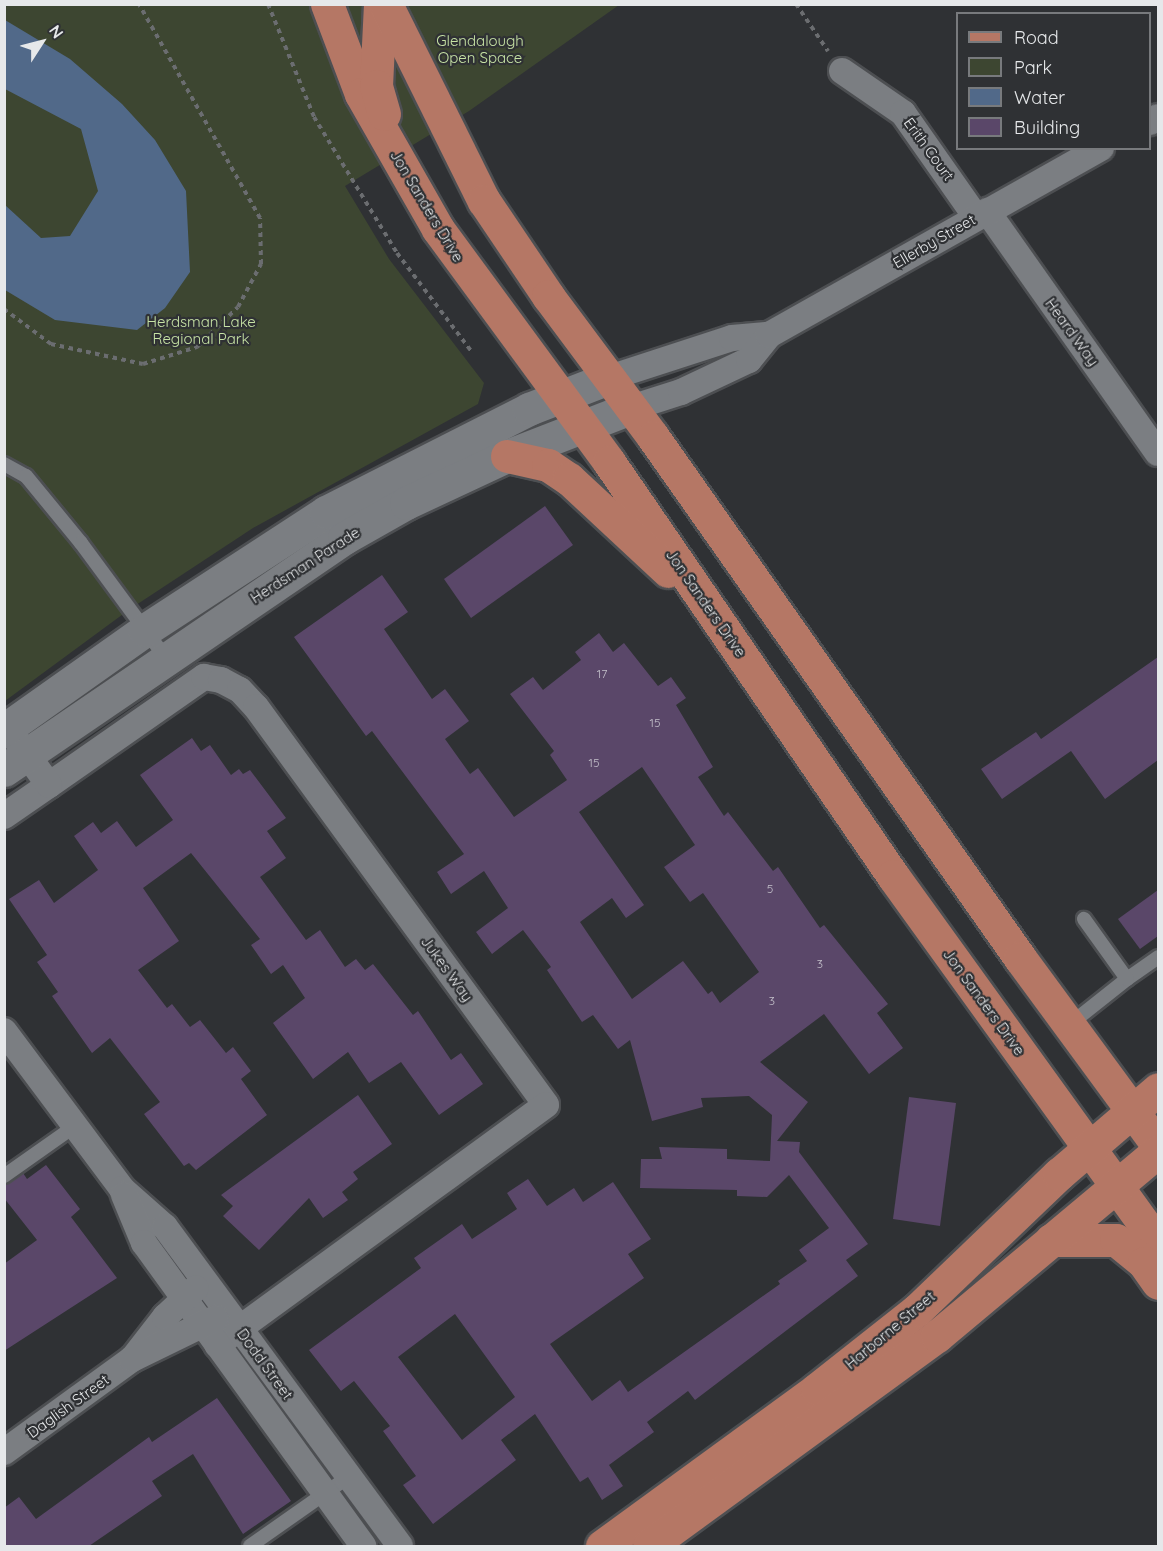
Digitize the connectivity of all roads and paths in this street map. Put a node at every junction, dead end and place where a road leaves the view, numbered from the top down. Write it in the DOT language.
graph roads {
  1 [pos="139,4"];
  2 [pos="268,4"];
  3 [pos="327,4"];
  4 [pos="380,4"];
  5 [pos="386,4"];
  6 [pos="796,4"];
  7 [pos="842,71"];
  8 [pos="1097,150"];
  9 [pos="396,156"];
  10 [pos="982,214"];
  11 [pos="4,309"];
  12 [pos="769,335"];
  13 [pos="472,352"];
  14 [pos="609,378"];
  15 [pos="558,396"];
  16 [pos="631,408"];
  17 [pos="581,426"];
  18 [pos="1158,453"];
  19 [pos="507,456"];
  20 [pos="4,464"];
  21 [pos="713,613"];
  22 [pos="145,630"];
  23 [pos="165,657"];
  24 [pos="6,729"];
  25 [pos="16,762"];
  26 [pos="49,785"];
  27 [pos="4,816"];
  28 [pos="1084,919"];
  29 [pos="1158,957"];
  30 [pos="1127,979"];
  31 [pos="1069,1025"];
  32 [pos="4,1031"];
  33 [pos="1158,1089"];
  34 [pos="1133,1112"];
  35 [pos="75,1126"];
  36 [pos="1090,1148"];
  37 [pos="1158,1149"];
  38 [pos="4,1176"];
  39 [pos="1116,1185"];
  40 [pos="122,1189"];
  41 [pos="1051,1240"];
  42 [pos="1158,1243"];
  43 [pos="205,1281"];
  44 [pos="1158,1283"];
  45 [pos="183,1297"];
  46 [pos="233,1320"];
  47 [pos="211,1336"];
  48 [pos="132,1359"];
  49 [pos="4,1452"];
  50 [pos="348,1477"];
  51 [pos="325,1494"];
  52 [pos="250,1546"];
  53 [pos="363,1546"];
  54 [pos="400,1546"];
  55 [pos="602,1546"];
  56 [pos="649,1546"];
  1 -- 11 [label="path"];
  2 -- 13 [label="path"];
  3 -- 9 [label="main road, Jon Sanders Drive"];
  4 -- 9 [label="main road"];
  5 -- 14 [label="main road"];
  6 -- 7 [label="path"];
  7 -- 10 [label="street, Erith Court"];
  8 -- 10 [label="street, Ellerby Street"];
  9 -- 15 [label="main road, Jon Sanders Drive"];
  10 -- 12 [label="street, Ellerby Street"];
  10 -- 18 [label="street, Heard Way"];
  12 -- 14 [label="street, Ellerby Street"];
  12 -- 16 [label="street, Ellerby Street"];
  14 -- 15 [label="main road"];
  14 -- 16 [label="main road"];
  15 -- 17 [label="main road, Jon Sanders Drive"];
  15 -- 22 [label="main road"];
  16 -- 17 [label="main road, Herdsman Parade"];
  16 -- 31 [label="main road"];
  17 -- 19 [label="main road, Herdsman Parade"];
  17 -- 21 [label="main road, Jon Sanders Drive"];
  19 -- 21 [label="main road"];
  19 -- 23 [label="main road, Herdsman Parade"];
  20 -- 22 [label="lane"];
  21 -- 36 [label="main road, Jon Sanders Drive"];
  22 -- 23 [label="lane"];
  22 -- 24 [label="main road"];
  23 -- 25 [label="main road, Herdsman Parade"];
  24 -- 25 [label="street"];
  25 -- 26 [label="street"];
  26 -- 27 [label="street"];
  26 -- 46 [label="street, Jukes Way"];
  28 -- 30 [label="lane"];
  29 -- 30 [label="lane"];
  30 -- 31 [label="lane"];
  31 -- 34 [label="main road"];
  32 -- 35 [label="street, Dodd Street"];
  33 -- 34 [label="main road, Harborne Street"];
  34 -- 36 [label="main road, Harborne Street"];
  34 -- 37 [label="main road"];
  35 -- 38 [label="lane"];
  35 -- 40 [label="street, Dodd Street"];
  36 -- 39 [label="main road, Jon Sanders Drive"];
  36 -- 55 [label="main road, Harborne Street"];
  37 -- 39 [label="main road, Harborne Street"];
  39 -- 41 [label="main road, Harborne Street"];
  39 -- 42 [label="main road, Jon Sanders Drive"];
  40 -- 43 [label="street, Dodd Street"];
  40 -- 45 [label="street, Dodd Street"];
  41 -- 44 [label="main road"];
  41 -- 56 [label="main road, Harborne Street"];
  43 -- 45 [label="street, Daglish Street"];
  43 -- 46 [label="street, Dodd Street"];
  45 -- 47 [label="street, Dodd Street"];
  45 -- 48 [label="street, Daglish Street"];
  46 -- 47 [label="street, Jukes Way"];
  46 -- 50 [label="street, Dodd Street"];
  47 -- 48 [label="street, Daglish Street"];
  47 -- 51 [label="street, Dodd Street"];
  48 -- 49 [label="street, Daglish Street"];
  50 -- 51 [label="lane"];
  50 -- 54 [label="street, Dodd Street"];
  51 -- 52 [label="lane"];
  51 -- 53 [label="street, Dodd Street"];
}
